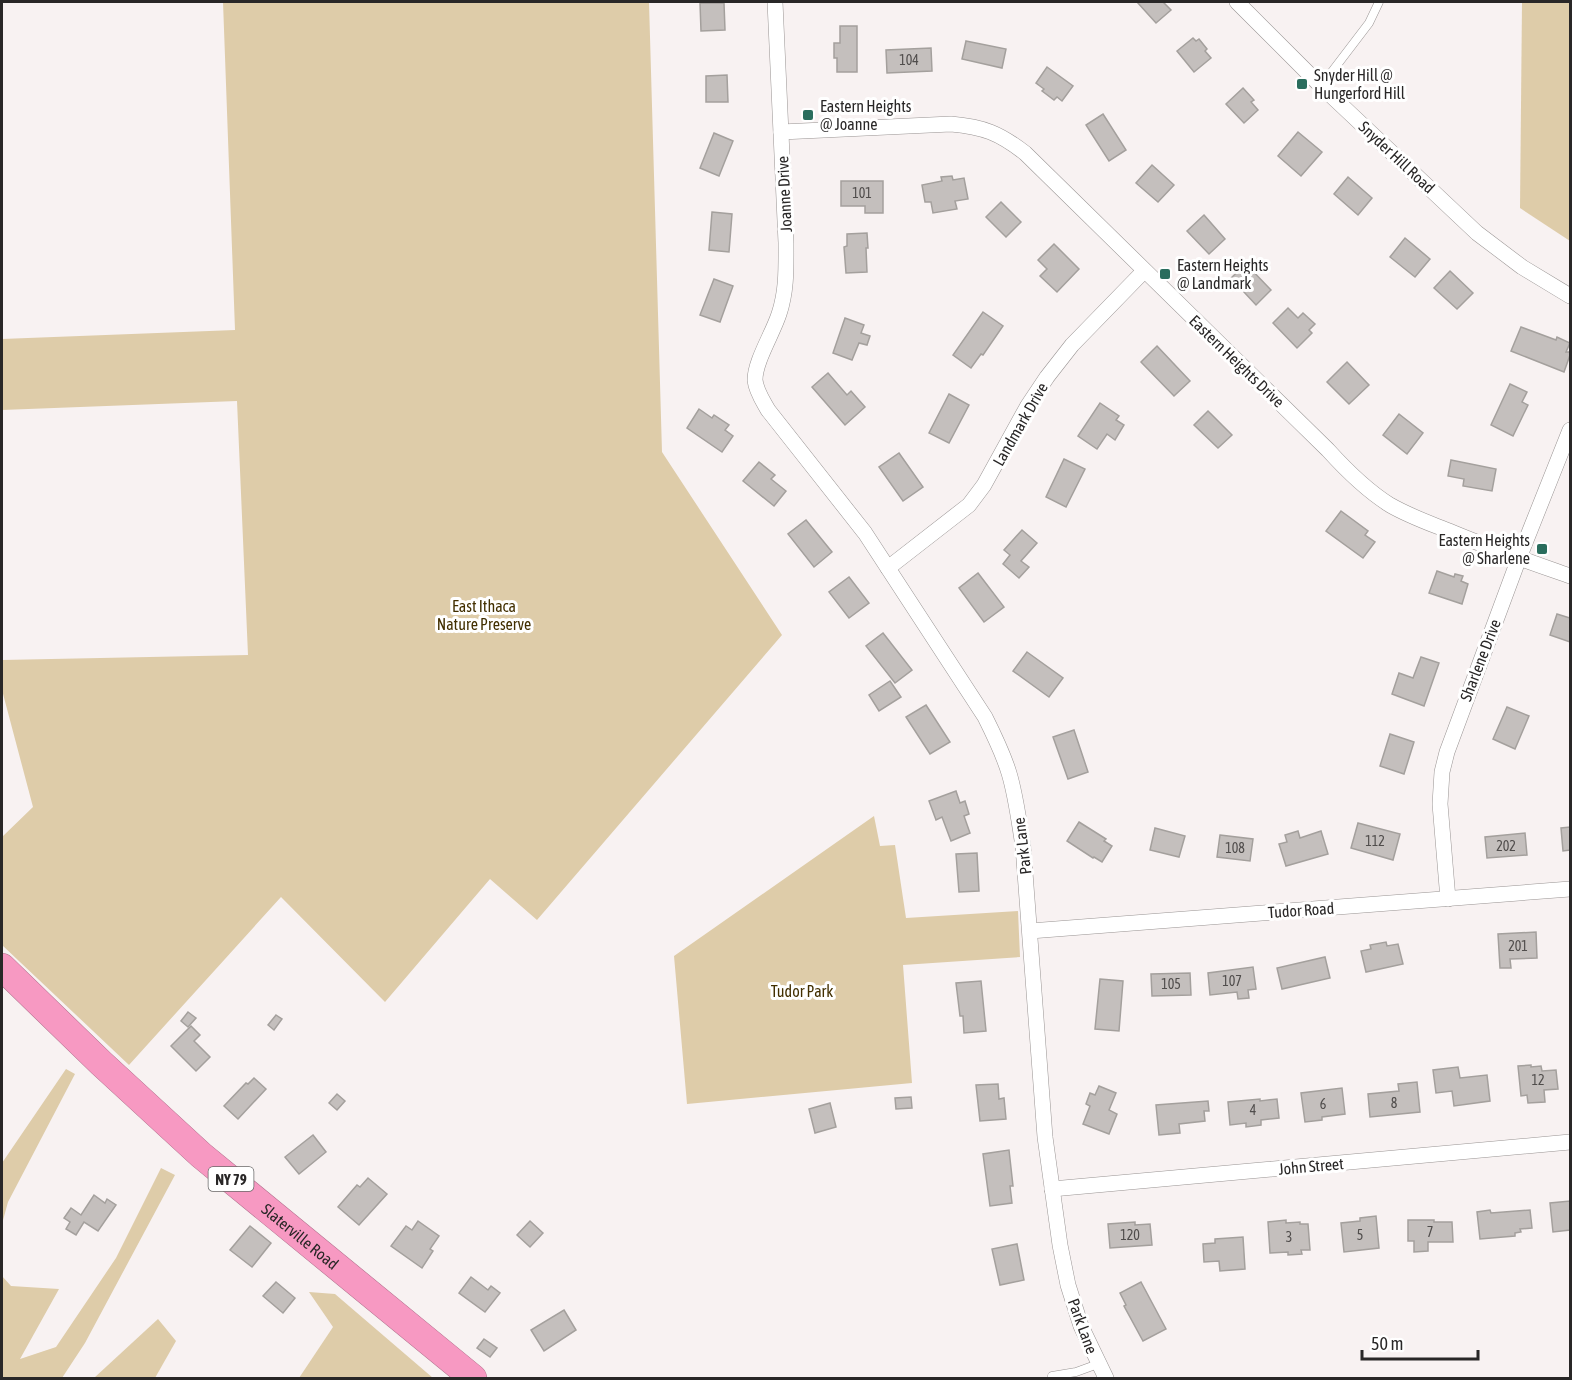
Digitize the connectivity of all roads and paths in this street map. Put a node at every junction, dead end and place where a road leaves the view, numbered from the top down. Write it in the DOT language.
graph roads {
  1 [pos="775,2"];
  2 [pos="1237,2"];
  3 [pos="1379,2"];
  4 [pos="1321,87"];
  5 [pos="781,132"];
  6 [pos="1144,271"];
  7 [pos="1570,296"];
  8 [pos="755,381"];
  9 [pos="1570,430"];
  10 [pos="1519,558"];
  11 [pos="888,568"];
  12 [pos="1570,576"];
  13 [pos="1570,889"];
  14 [pos="1448,899"];
  15 [pos="1030,931"];
  16 [pos="2,967"];
  17 [pos="1570,1142"];
  18 [pos="1052,1189"];
  19 [pos="1098,1364"];
  20 [pos="1052,1376"];
  21 [pos="473,1378"];
  22 [pos="1106,1378"];
  1 -- 5 [label="street, Joanne Drive"];
  2 -- 4 [label="street, Snyder Hill Road"];
  3 -- 4 [label="lane"];
  4 -- 7 [label="street, Snyder Hill Road"];
  5 -- 6 [label="street, Eastern Heights Drive"];
  5 -- 8 [label="street, Joanne Drive"];
  6 -- 10 [label="street, Eastern Heights Drive"];
  6 -- 11 [label="street, Landmark Drive"];
  8 -- 11 [label="street, Park Lane"];
  9 -- 10 [label="street, Sharlene Drive"];
  10 -- 12 [label="street, Eastern Heights Drive"];
  10 -- 14 [label="street, Sharlene Drive"];
  11 -- 15 [label="street, Park Lane"];
  13 -- 14 [label="street, Tudor Road"];
  14 -- 15 [label="street, Tudor Road"];
  15 -- 18 [label="street, Park Lane"];
  16 -- 21 [label="highway, Slaterville Road / NY 79"];
  17 -- 18 [label="street, John Street"];
  18 -- 19 [label="street, Park Lane"];
  19 -- 20 [label="lane"];
  19 -- 22 [label="street, Park Lane"];
}
